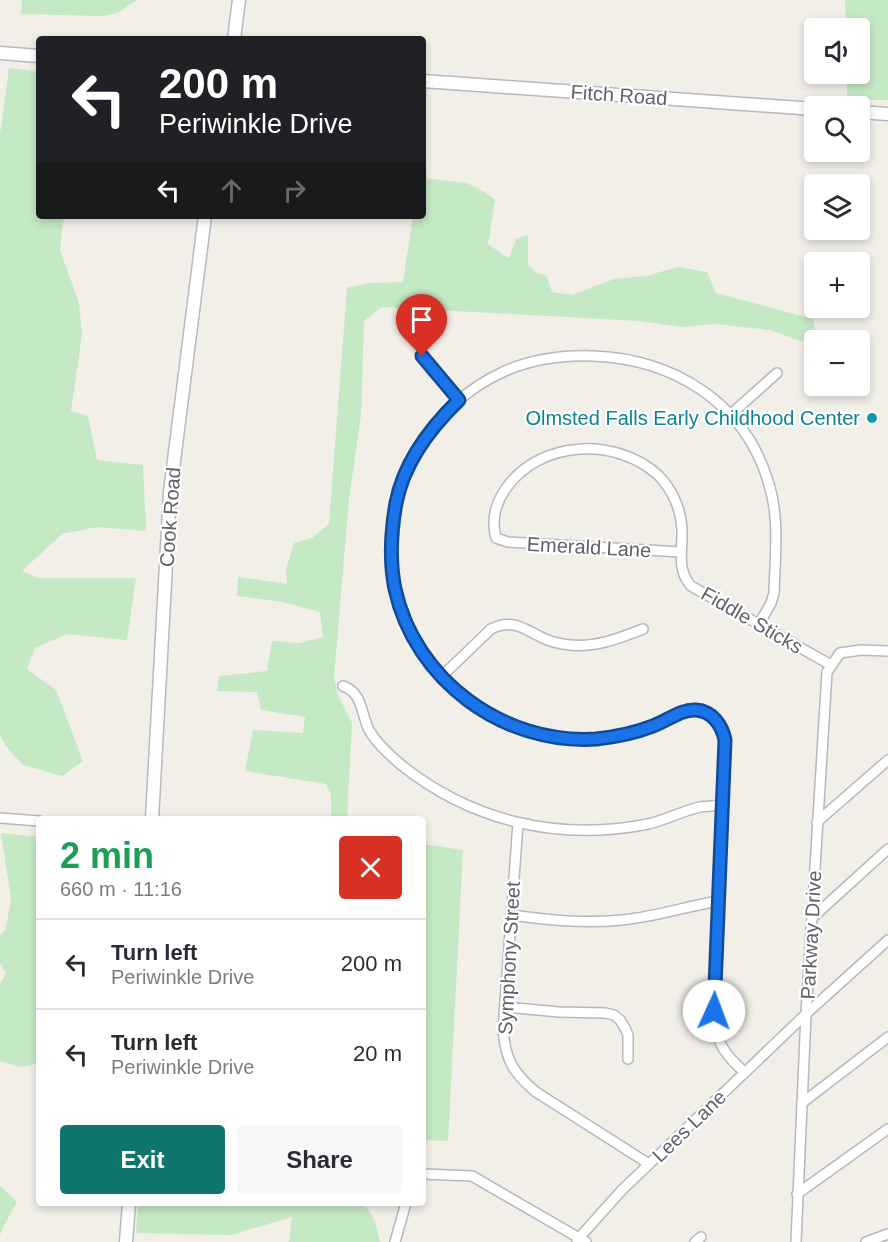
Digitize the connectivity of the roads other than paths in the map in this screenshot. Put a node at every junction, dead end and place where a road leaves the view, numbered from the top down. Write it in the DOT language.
graph roads {
  1 [pos="239,0"];
  2 [pos="234,36"];
  3 [pos="0,53"];
  4 [pos="36,56"];
  5 [pos="426,81"];
  6 [pos="804,108"];
  7 [pos="870,113"];
  8 [pos="888,114"];
  9 [pos="205,219"];
  10 [pos="422,356"];
  11 [pos="777,374"];
  12 [pos="459,400"];
  13 [pos="730,415"];
  14 [pos="496,538"];
  15 [pos="681,552"];
  16 [pos="759,624"];
  17 [pos="643,629"];
  18 [pos="888,651"];
  19 [pos="831,665"];
  20 [pos="441,677"];
  21 [pos="343,686"];
  22 [pos="888,760"];
  23 [pos="723,805"];
  24 [pos="152,816"];
  25 [pos="0,818"];
  26 [pos="36,821"];
  27 [pos="817,822"];
  28 [pos="518,823"];
  29 [pos="888,849"];
  30 [pos="719,901"];
  31 [pos="511,915"];
  32 [pos="812,918"];
  33 [pos="888,940"];
  34 [pos="505,1007"];
  35 [pos="806,1014"];
  36 [pos="888,1037"];
  37 [pos="628,1059"];
  38 [pos="744,1072"];
  39 [pos="802,1103"];
  40 [pos="888,1129"];
  41 [pos="649,1164"];
  42 [pos="426,1174"];
  43 [pos="797,1194"];
  44 [pos="129,1206"];
  45 [pos="405,1206"];
  46 [pos="888,1234"];
  47 [pos="581,1241"];
  48 [pos="126,1242"];
  49 [pos="395,1242"];
  50 [pos="796,1242"];
  51 [pos="866,1242"];
  1 -- 2 [label="street"];
  3 -- 4 [label="street"];
  5 -- 6 [label="street, Fitch Road"];
  7 -- 8 [label="street"];
  9 -- 24 [label="street, Cook Road"];
  10 -- 12 [label="street"];
  11 -- 13 [label="street"];
  12 -- 13 [label="street"];
  12 -- 20 [label="street"];
  13 -- 16 [label="street"];
  14 -- 15 [label="street, Emerald Lane"];
  14 -- 15 [label="street, Fiddle Sticks"];
  15 -- 16 [label="street, Fiddle Sticks"];
  16 -- 19 [label="street, Fiddle Sticks"];
  17 -- 20 [label="street"];
  18 -- 19 [label="street"];
  19 -- 27 [label="street, Parkway Drive"];
  20 -- 23 [label="street"];
  21 -- 28 [label="street"];
  22 -- 27 [label="street"];
  23 -- 28 [label="street"];
  23 -- 30 [label="street"];
  25 -- 26 [label="street"];
  27 -- 32 [label="street, Parkway Drive"];
  28 -- 31 [label="street, Symphony Street"];
  29 -- 32 [label="street"];
  30 -- 31 [label="street"];
  30 -- 38 [label="street"];
  31 -- 34 [label="street, Symphony Street"];
  32 -- 35 [label="street, Parkway Drive"];
  33 -- 35 [label="street, Lees Lane"];
  34 -- 37 [label="street"];
  34 -- 41 [label="street, Symphony Street"];
  35 -- 38 [label="street, Lees Lane"];
  35 -- 39 [label="street, Parkway Drive"];
  36 -- 39 [label="street"];
  38 -- 41 [label="street, Lees Lane"];
  39 -- 43 [label="street, Parkway Drive"];
  40 -- 43 [label="street"];
  41 -- 47 [label="street, Lees Lane"];
  42 -- 47 [label="street"];
  43 -- 50 [label="street, Parkway Drive"];
  44 -- 48 [label="street"];
  45 -- 49 [label="street"];
  46 -- 51 [label="street"];
}
